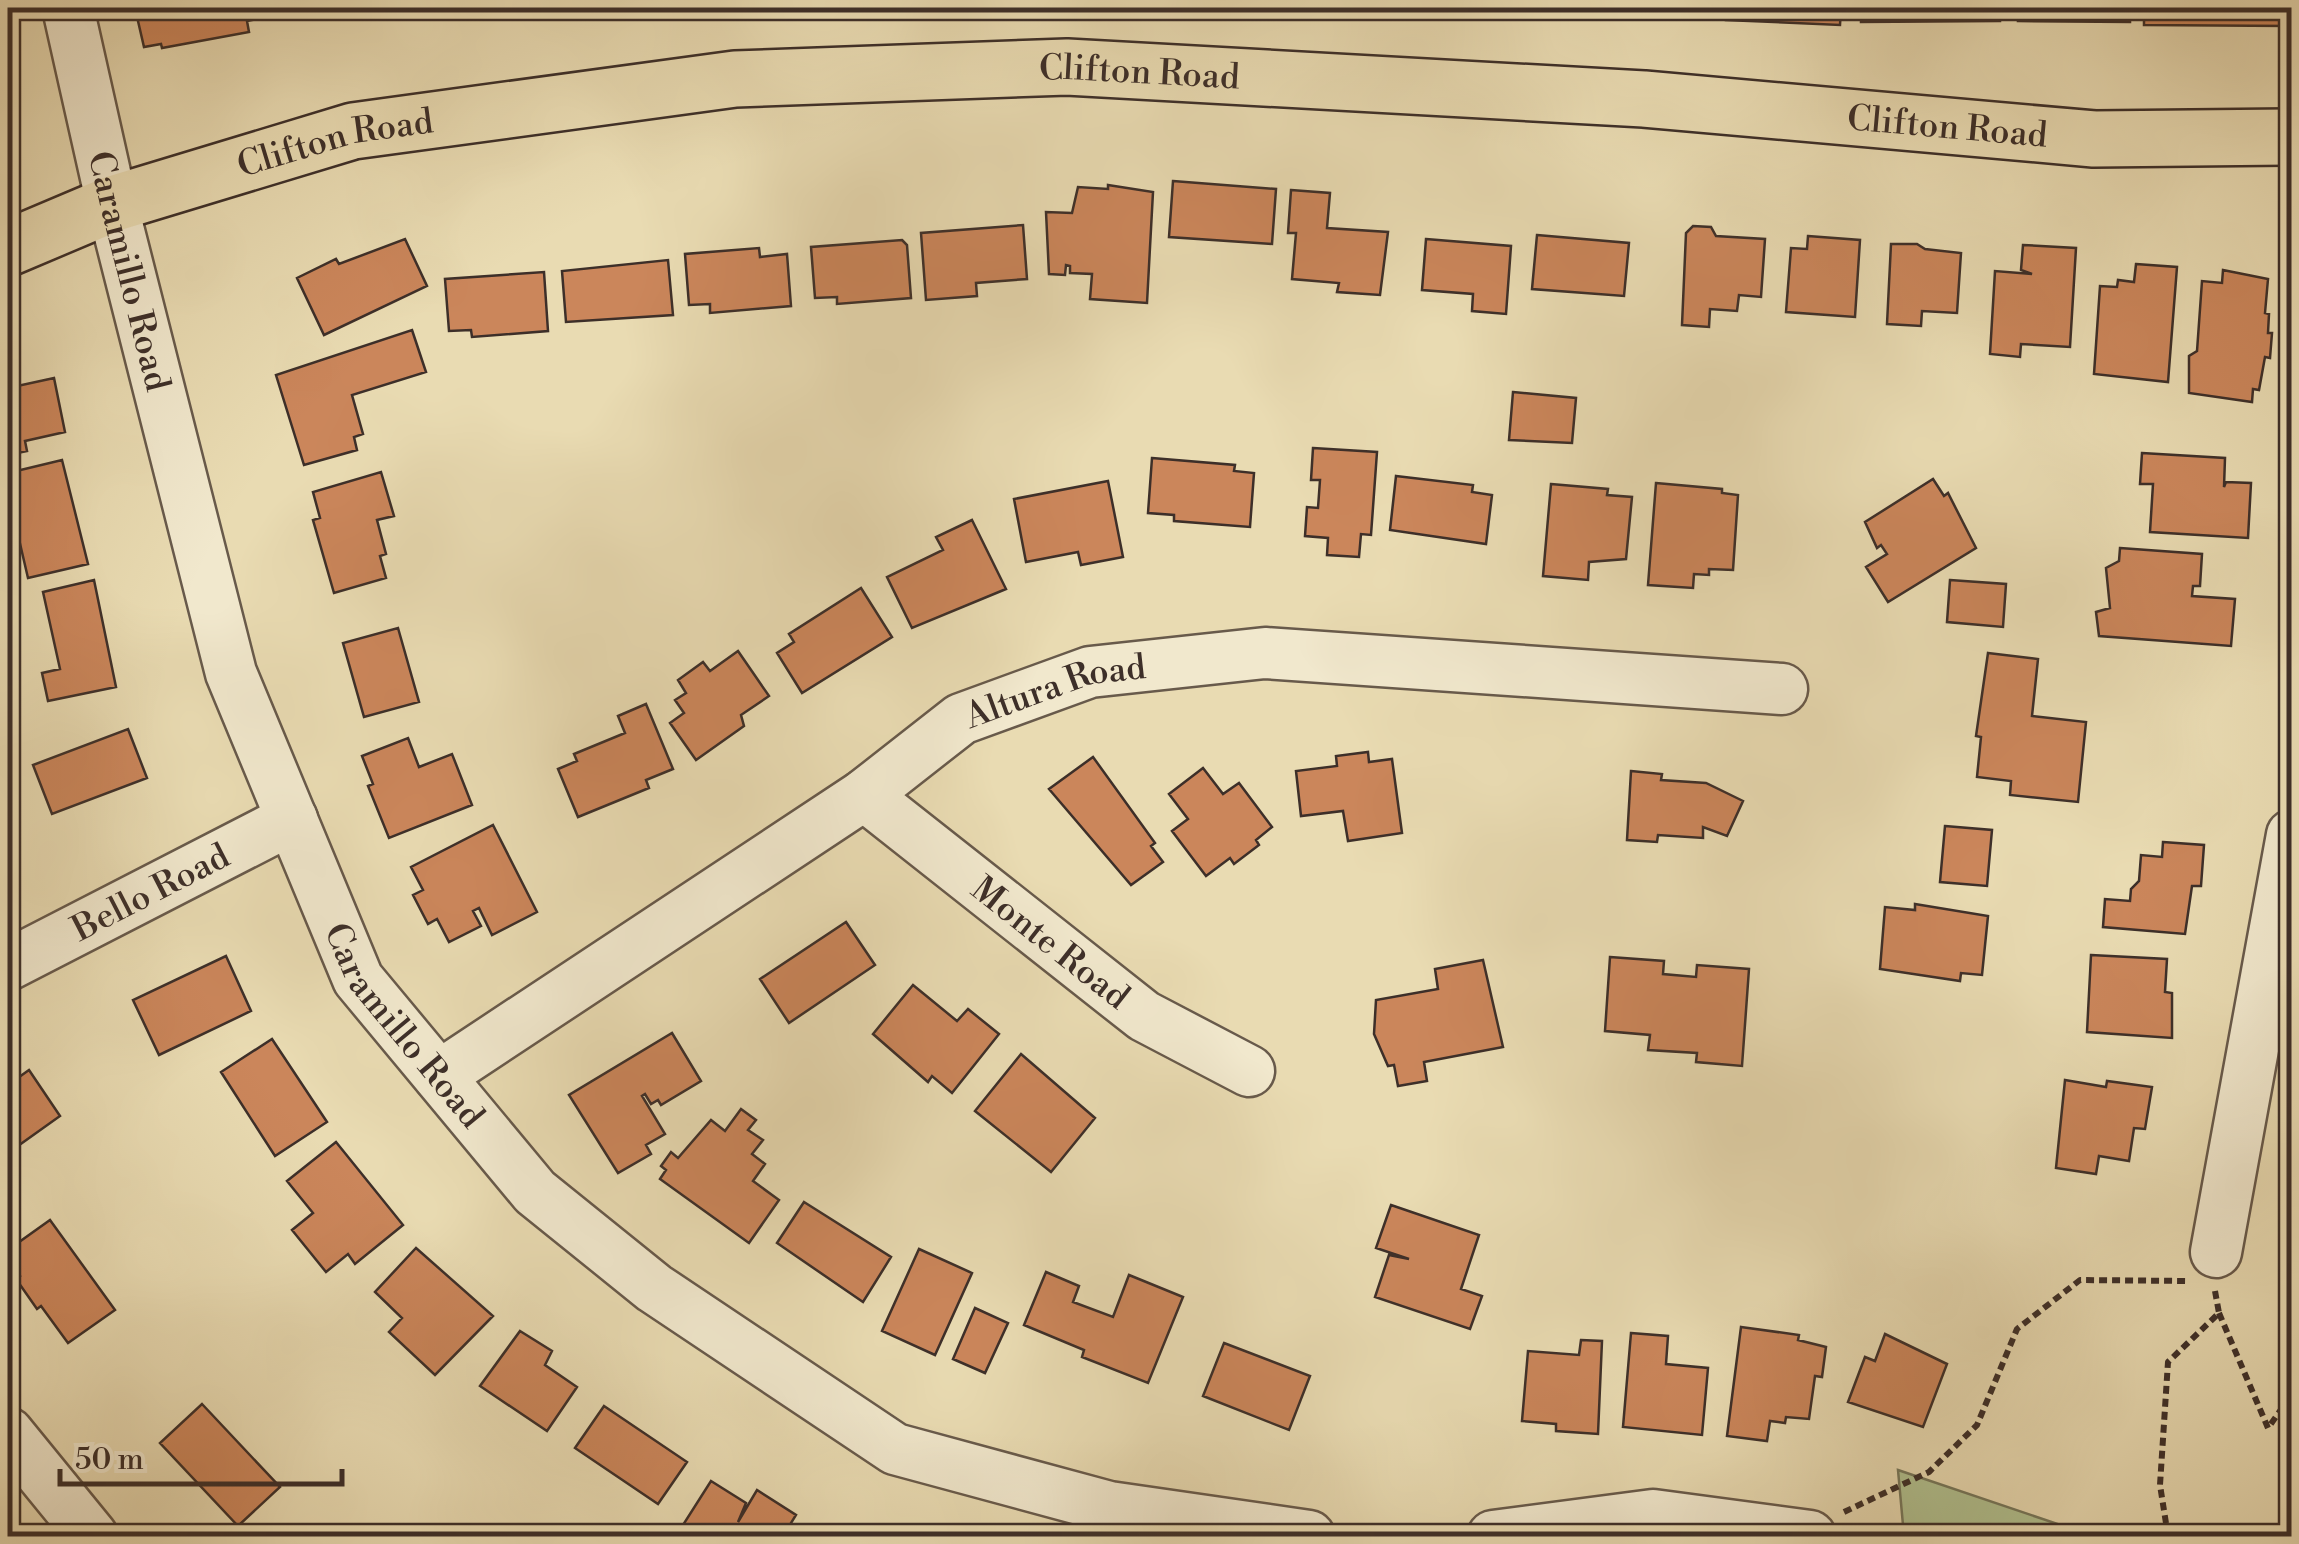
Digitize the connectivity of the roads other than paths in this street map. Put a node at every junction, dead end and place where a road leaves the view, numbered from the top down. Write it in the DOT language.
graph roads {
  1 [pos="68,8"];
  2 [pos="2292,137"];
  3 [pos="112,204"];
  4 [pos="8,248"];
  5 [pos="1782,690"];
  6 [pos="864,796"];
  7 [pos="292,819"];
  8 [pos="2292,835"];
  9 [pos="8,965"];
  10 [pos="1250,1072"];
  11 [pos="439,1076"];
  12 [pos="2215,1266"];
  13 [pos="8,1433"];
  14 [pos="92,1536"];
  15 [pos="1309,1536"];
  16 [pos="1492,1536"];
  17 [pos="1803,1536"];
  1 -- 3 [label="street, Caramillo Road"];
  2 -- 3 [label="main road, Clifton Road"];
  3 -- 4 [label="main road, Clifton Road"];
  3 -- 7 [label="street, Caramillo Road"];
  5 -- 6 [label="street, Altura Road"];
  6 -- 10 [label="street, Monte Road"];
  6 -- 11 [label="street, Altura Road"];
  7 -- 9 [label="street, Bello Road"];
  7 -- 11 [label="street, Caramillo Road"];
  8 -- 12 [label="street"];
  11 -- 15 [label="street, Caramillo Road"];
  13 -- 14 [label="street"];
  16 -- 17 [label="street"];
}
